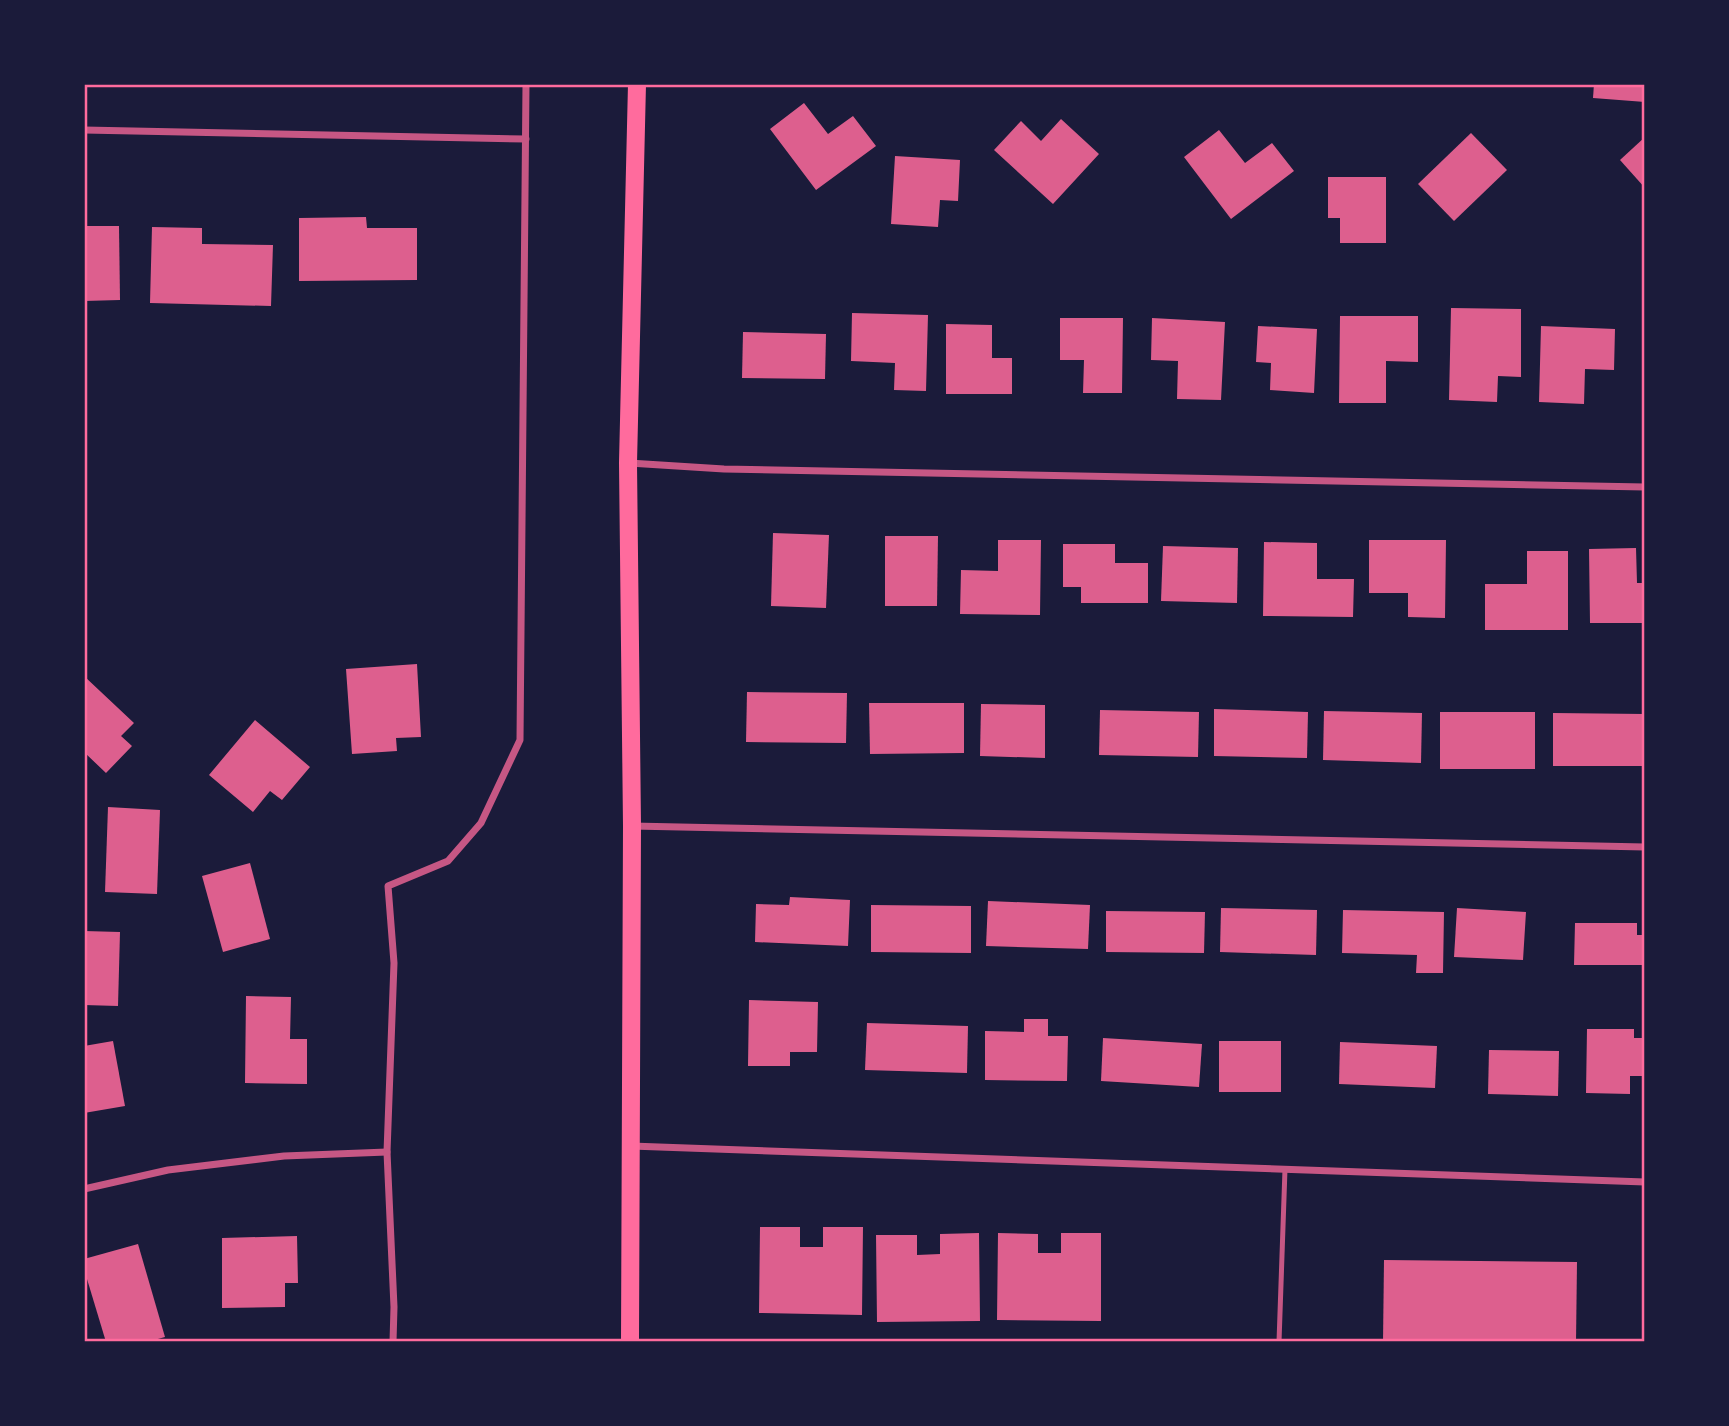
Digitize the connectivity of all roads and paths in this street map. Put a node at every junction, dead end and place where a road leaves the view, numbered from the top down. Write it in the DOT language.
graph roads {
  1 [pos="526,84"];
  2 [pos="637,84"];
  3 [pos="84,130"];
  4 [pos="526,139"];
  5 [pos="628,463"];
  6 [pos="1645,488"];
  7 [pos="632,826"];
  8 [pos="1645,847"];
  9 [pos="631,1146"];
  10 [pos="387,1152"];
  11 [pos="1285,1169"];
  12 [pos="1645,1182"];
  13 [pos="84,1189"];
  14 [pos="393,1342"];
  15 [pos="630,1342"];
  16 [pos="1279,1342"];
  1 -- 4 [label="street"];
  2 -- 5 [label="main road"];
  3 -- 4 [label="street"];
  4 -- 10 [label="street"];
  5 -- 6 [label="street"];
  5 -- 7 [label="main road"];
  7 -- 8 [label="street"];
  7 -- 9 [label="main road"];
  9 -- 11 [label="street"];
  9 -- 15 [label="main road"];
  10 -- 13 [label="street"];
  10 -- 14 [label="street"];
  11 -- 12 [label="street"];
  11 -- 16 [label="lane"];
}
